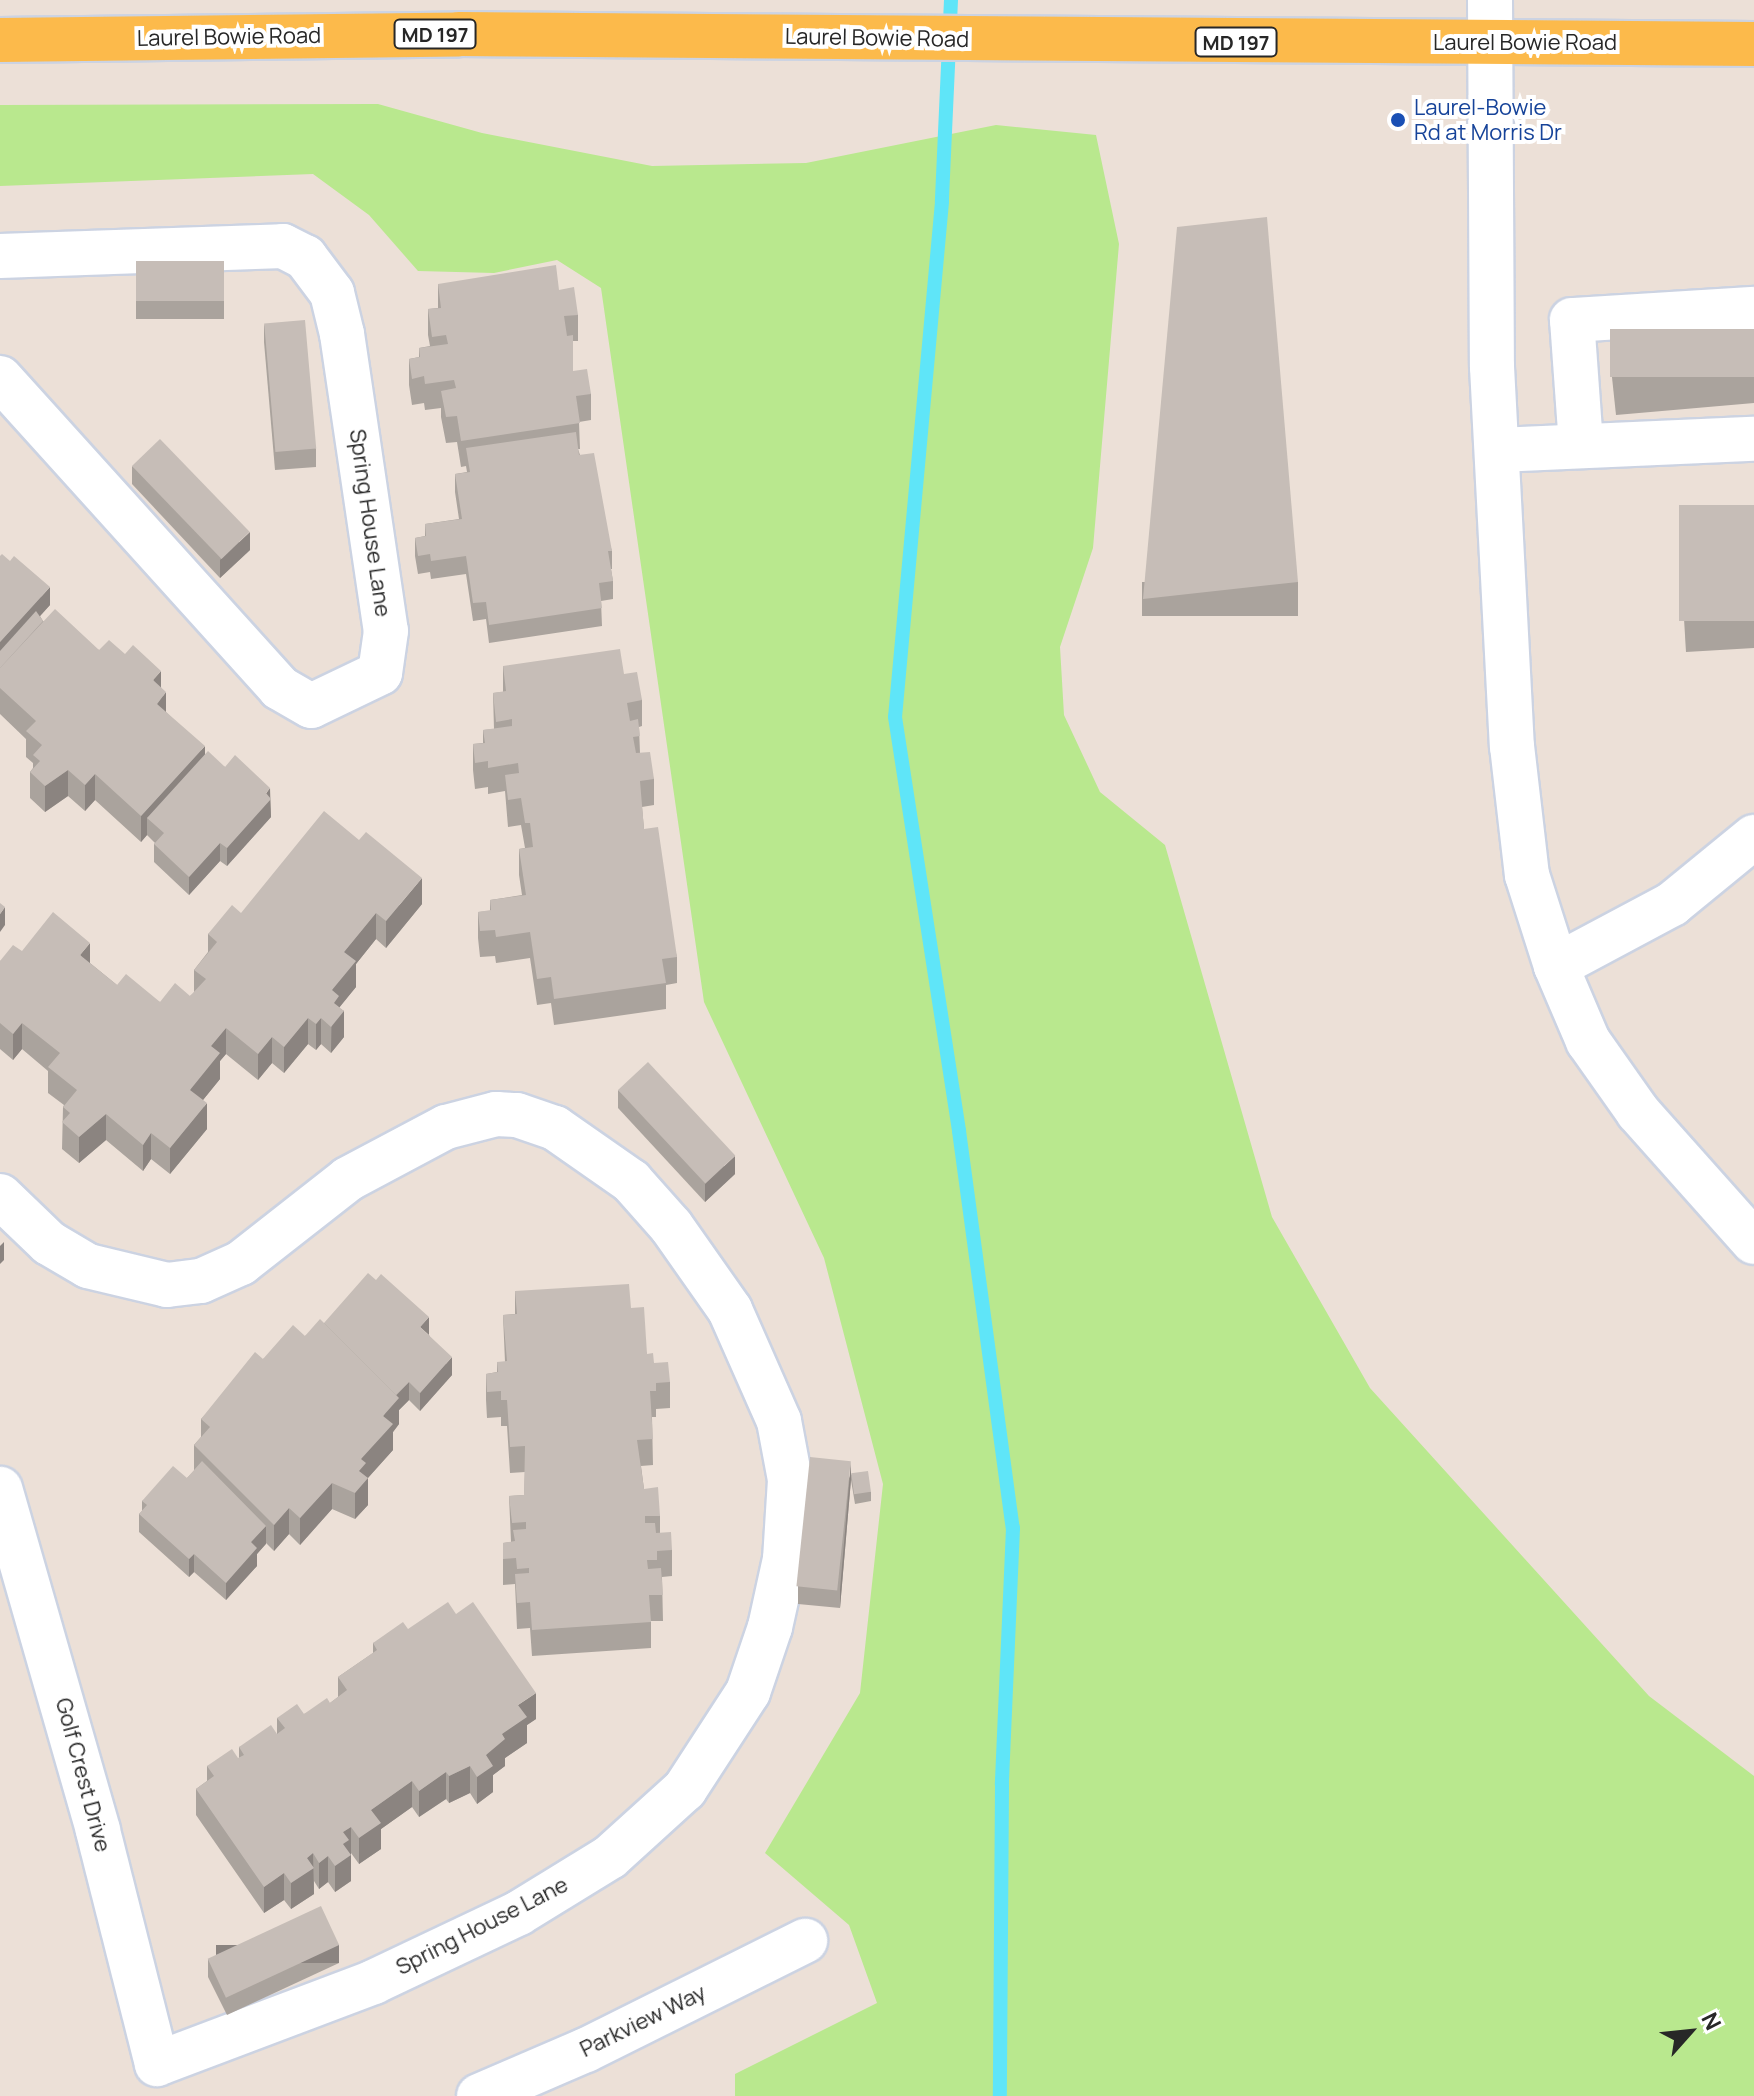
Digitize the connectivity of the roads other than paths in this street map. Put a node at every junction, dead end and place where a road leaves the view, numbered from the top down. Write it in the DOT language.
graph roads {
  1 [pos="1490,0"];
  2 [pos="0,40"];
  3 [pos="1490,44"];
  4 [pos="1754,44"];
  5 [pos="0,256"];
  6 [pos="1754,309"];
  7 [pos="0,378"];
  8 [pos="1754,439"];
  9 [pos="1581,445"];
  10 [pos="1497,450"];
  11 [pos="1754,837"];
  12 [pos="1556,966"];
  13 [pos="0,1196"];
  14 [pos="1754,1242"];
  15 [pos="0,1489"];
  16 [pos="805,1941"];
  17 [pos="157,2064"];
  18 [pos="479,2096"];
  1 -- 3 [label="street"];
  2 -- 3 [label="main road, Laurel Bowie Road / MD 197"];
  3 -- 4 [label="main road, Laurel Bowie Road / MD 197"];
  3 -- 10 [label="street"];
  5 -- 7 [label="street, Spring House Lane"];
  6 -- 9 [label="street"];
  8 -- 9 [label="street"];
  9 -- 10 [label="street"];
  10 -- 12 [label="street"];
  11 -- 12 [label="street"];
  12 -- 14 [label="street"];
  13 -- 17 [label="street, Spring House Lane"];
  15 -- 17 [label="street, Golf Crest Drive"];
  16 -- 18 [label="street, Parkview Way"];
}
